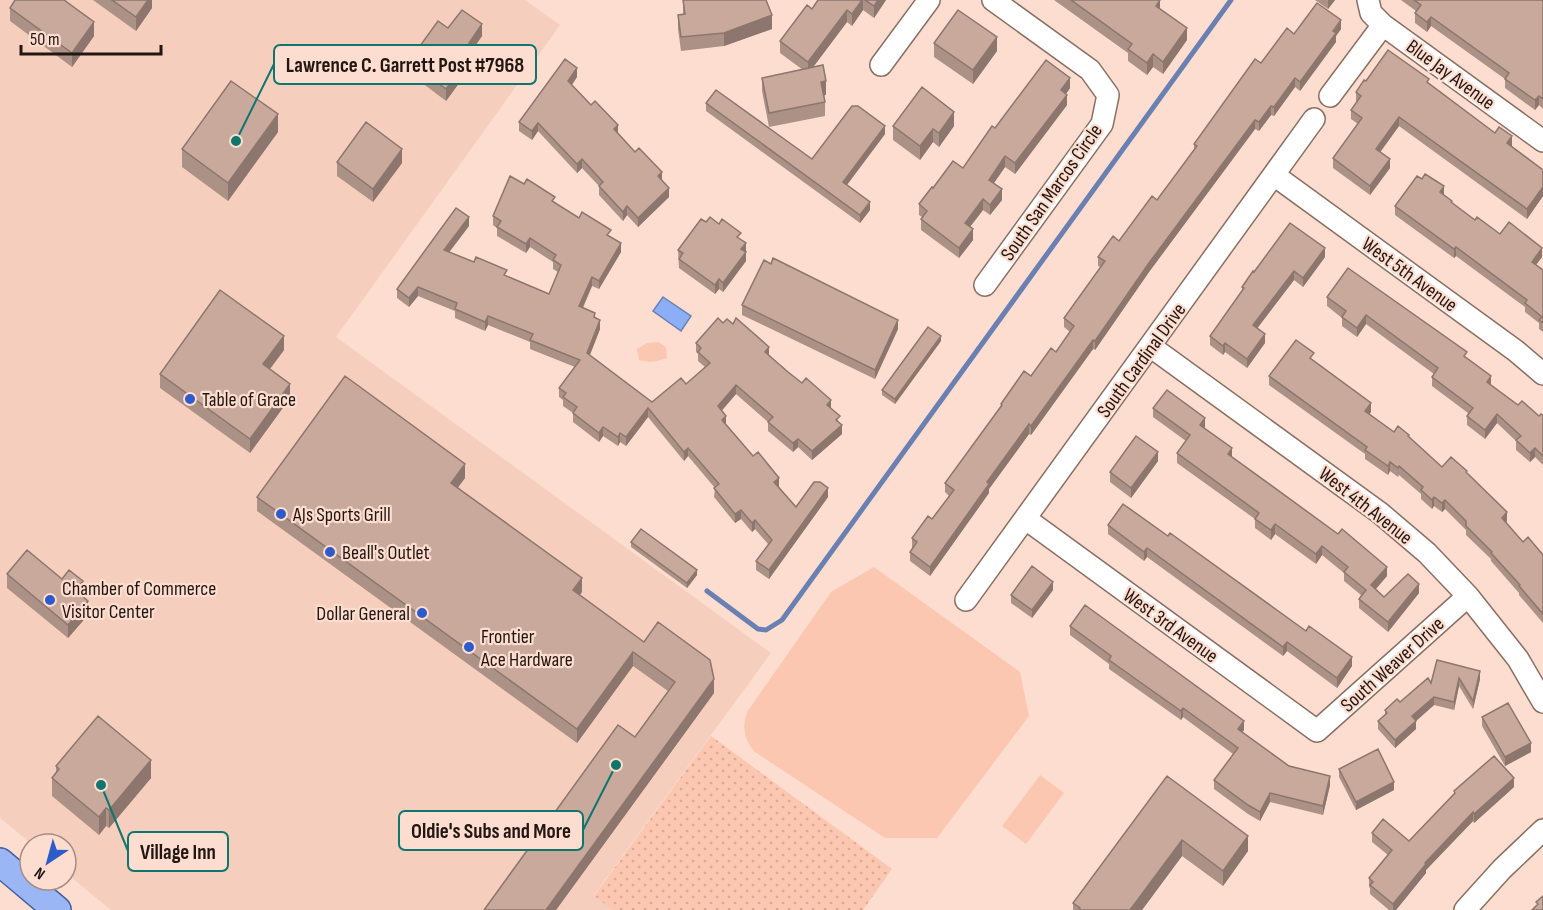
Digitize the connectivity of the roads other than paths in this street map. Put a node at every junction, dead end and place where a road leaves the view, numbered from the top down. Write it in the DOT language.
graph roads {
  1 [pos="929,0"];
  2 [pos="993,0"];
  3 [pos="1368,0"];
  4 [pos="1383,25"];
  5 [pos="881,65"];
  6 [pos="1330,96"];
  7 [pos="1314,119"];
  8 [pos="1543,141"];
  9 [pos="1274,175"];
  10 [pos="986,285"];
  11 [pos="1150,346"];
  12 [pos="1543,374"];
  13 [pos="1026,519"];
  14 [pos="1468,596"];
  15 [pos="966,600"];
  16 [pos="1543,702"];
  17 [pos="1317,731"];
  18 [pos="1543,830"];
  19 [pos="0,862"];
  20 [pos="57,910"];
  21 [pos="1465,910"];
  1 -- 5 [label="street"];
  2 -- 10 [label="street, South San Marcos Circle"];
  3 -- 4 [label="street, Blue Jay Avenue"];
  4 -- 6 [label="street"];
  4 -- 8 [label="street, Blue Jay Avenue"];
  7 -- 9 [label="street, South Cardinal Drive"];
  9 -- 11 [label="street, South Cardinal Drive"];
  9 -- 12 [label="street, West 5th Avenue"];
  11 -- 13 [label="street, South Cardinal Drive"];
  11 -- 14 [label="street, West 4th Avenue"];
  13 -- 15 [label="street, South Cardinal Drive"];
  13 -- 17 [label="street, West 3rd Avenue"];
  14 -- 16 [label="street, West 4th Avenue"];
  14 -- 17 [label="street, South Weaver Drive"];
  18 -- 21 [label="street"];
  19 -- 20 [label="main road"];
}
